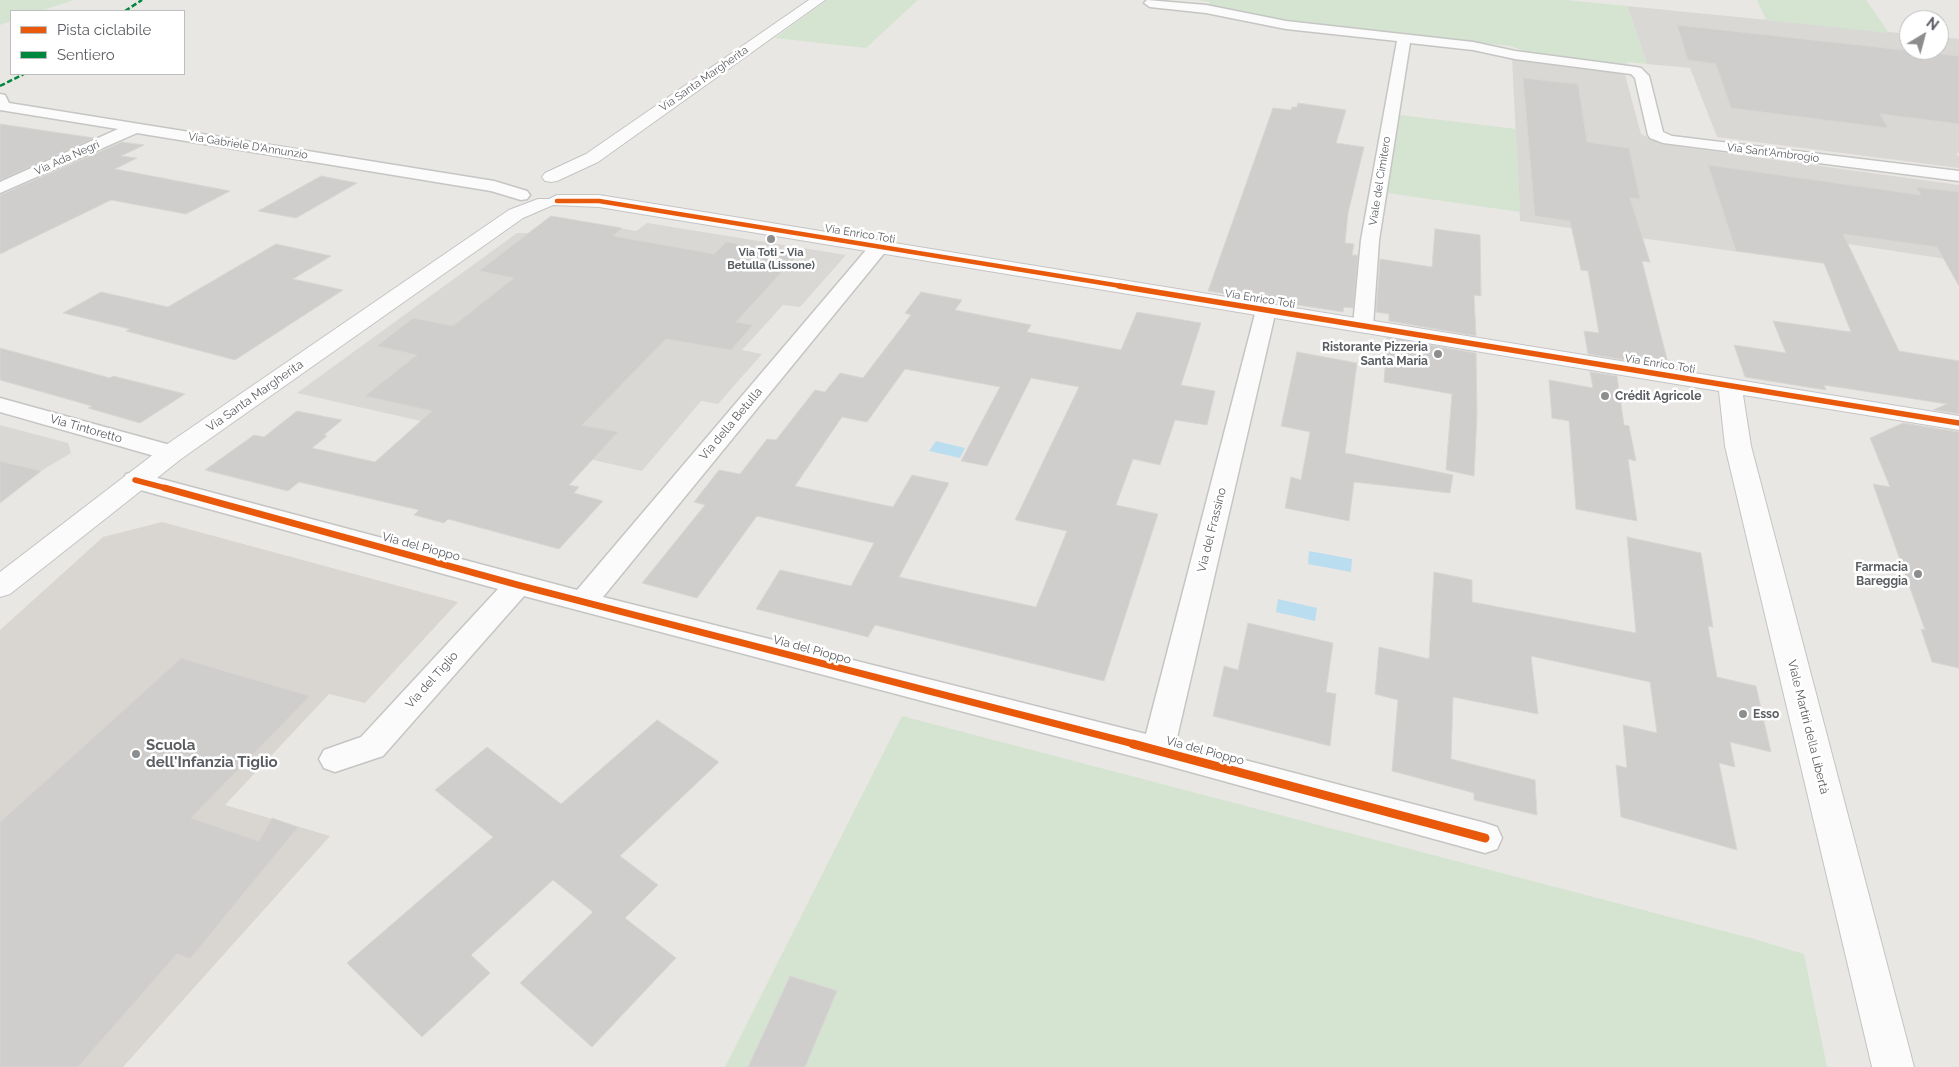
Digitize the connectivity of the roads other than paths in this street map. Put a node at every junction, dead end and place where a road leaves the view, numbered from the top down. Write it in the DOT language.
graph roads {
  1 [pos="818,0"];
  2 [pos="1150,2"];
  3 [pos="1404,38"];
  4 [pos="1,102"];
  5 [pos="134,128"];
  6 [pos="592,158"];
  7 [pos="1959,176"];
  8 [pos="551,177"];
  9 [pos="579,183"];
  10 [pos="0,188"];
  11 [pos="522,198"];
  12 [pos="599,201"];
  13 [pos="551,202"];
  14 [pos="879,247"];
  15 [pos="1266,310"];
  16 [pos="1362,326"];
  17 [pos="1730,386"];
  18 [pos="0,405"];
  19 [pos="1959,423"];
  20 [pos="172,453"];
  21 [pos="135,480"];
  22 [pos="518,585"];
  23 [pos="0,587"];
  24 [pos="584,602"];
  25 [pos="1158,750"];
  26 [pos="335,759"];
  27 [pos="1485,838"];
  28 [pos="1893,1067"];
  1 -- 6 [label="street, Via Santa Margherita"];
  2 -- 3 [label="street"];
  3 -- 7 [label="street, Via Sant'Ambrogio"];
  3 -- 16 [label="street, Viale del Cimitero"];
  4 -- 5 [label="street, Via Gabriele D'Annunzio"];
  5 -- 10 [label="street, Via Ada Negri"];
  5 -- 11 [label="street, Via Gabriele D'Annunzio"];
  6 -- 8 [label="street, Via Santa Margherita"];
  6 -- 9 [label="street, Via Santa Margherita"];
  8 -- 9 [label="street"];
  8 -- 11 [label="street"];
  9 -- 12 [label="street, Via Enrico Toti"];
  9 -- 13 [label="street"];
  11 -- 13 [label="street, Via Santa Margherita"];
  11 -- 20 [label="street, Via Santa Margherita"];
  12 -- 13 [label="street, Via Enrico Toti"];
  12 -- 14 [label="street, Via Enrico Toti"];
  14 -- 15 [label="street, Via Enrico Toti"];
  14 -- 24 [label="street, Via della Betulla"];
  15 -- 16 [label="street, Via Enrico Toti"];
  15 -- 25 [label="street, Via del Frassino"];
  16 -- 17 [label="street, Via Enrico Toti"];
  17 -- 19 [label="street, Via Enrico Toti"];
  17 -- 28 [label="street, Viale Martiri della Libertà"];
  18 -- 20 [label="street, Via Tintoretto"];
  20 -- 21 [label="street, Via Santa Margherita"];
  21 -- 22 [label="street, Via del Pioppo"];
  21 -- 23 [label="street, Via Santa Margherita"];
  22 -- 24 [label="street, Via del Pioppo"];
  22 -- 26 [label="street, Via del Tiglio"];
  24 -- 25 [label="street, Via del Pioppo"];
  25 -- 27 [label="street, Via del Pioppo"];
}
